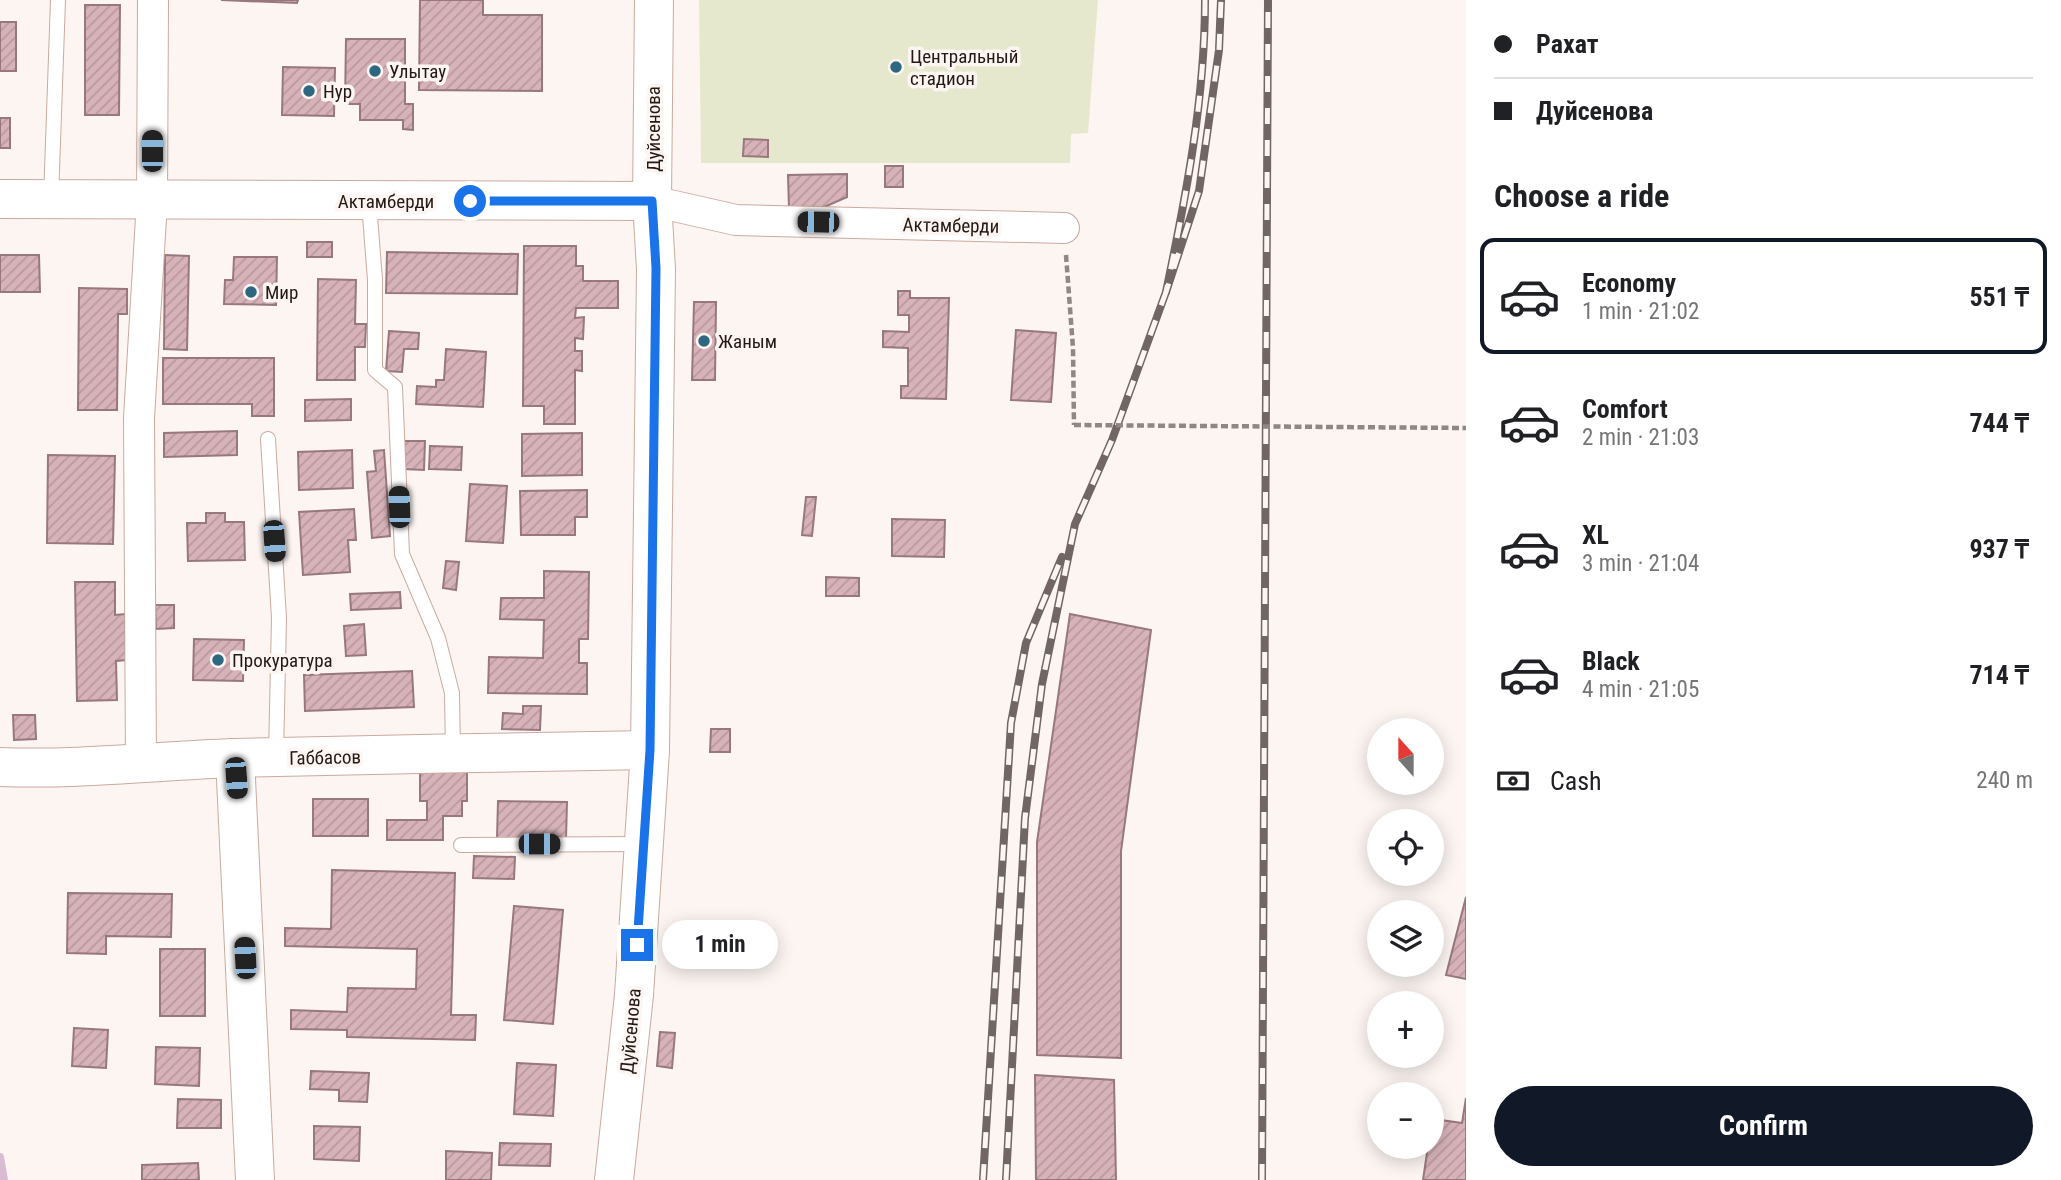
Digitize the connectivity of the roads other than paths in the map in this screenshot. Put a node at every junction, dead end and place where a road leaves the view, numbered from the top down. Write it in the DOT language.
graph roads {
  1 [pos="58,0"];
  2 [pos="153,0"];
  3 [pos="654,0"];
  4 [pos="0,199"];
  5 [pos="51,200"];
  6 [pos="152,201"];
  7 [pos="369,201"];
  8 [pos="652,201"];
  9 [pos="1064,228"];
  10 [pos="268,439"];
  11 [pos="650,750"];
  12 [pos="453,754"];
  13 [pos="234,758"];
  14 [pos="276,758"];
  15 [pos="141,762"];
  16 [pos="0,767"];
  17 [pos="644,844"];
  18 [pos="461,845"];
  19 [pos="255,1180"];
  20 [pos="614,1180"];
  1 -- 5 [label="lane"];
  2 -- 6 [label="street"];
  3 -- 8 [label="main road, Дуйсенова"];
  4 -- 5 [label="main road, Актамберди"];
  5 -- 6 [label="main road, Актамберди"];
  6 -- 7 [label="main road, Актамберди"];
  6 -- 15 [label="street"];
  7 -- 8 [label="main road, Актамберди"];
  7 -- 12 [label="lane"];
  8 -- 9 [label="street, Актамберди"];
  8 -- 11 [label="main road, Дуйсенова"];
  10 -- 14 [label="lane"];
  11 -- 12 [label="main road, Габбасов"];
  11 -- 17 [label="main road, Дуйсенова"];
  12 -- 14 [label="main road, Габбасов"];
  13 -- 14 [label="main road, Габбасов"];
  13 -- 15 [label="main road, Габбасов"];
  13 -- 19 [label="main road"];
  15 -- 16 [label="main road, Габбасов"];
  17 -- 18 [label="lane"];
  17 -- 20 [label="main road, Дуйсенова"];
}
